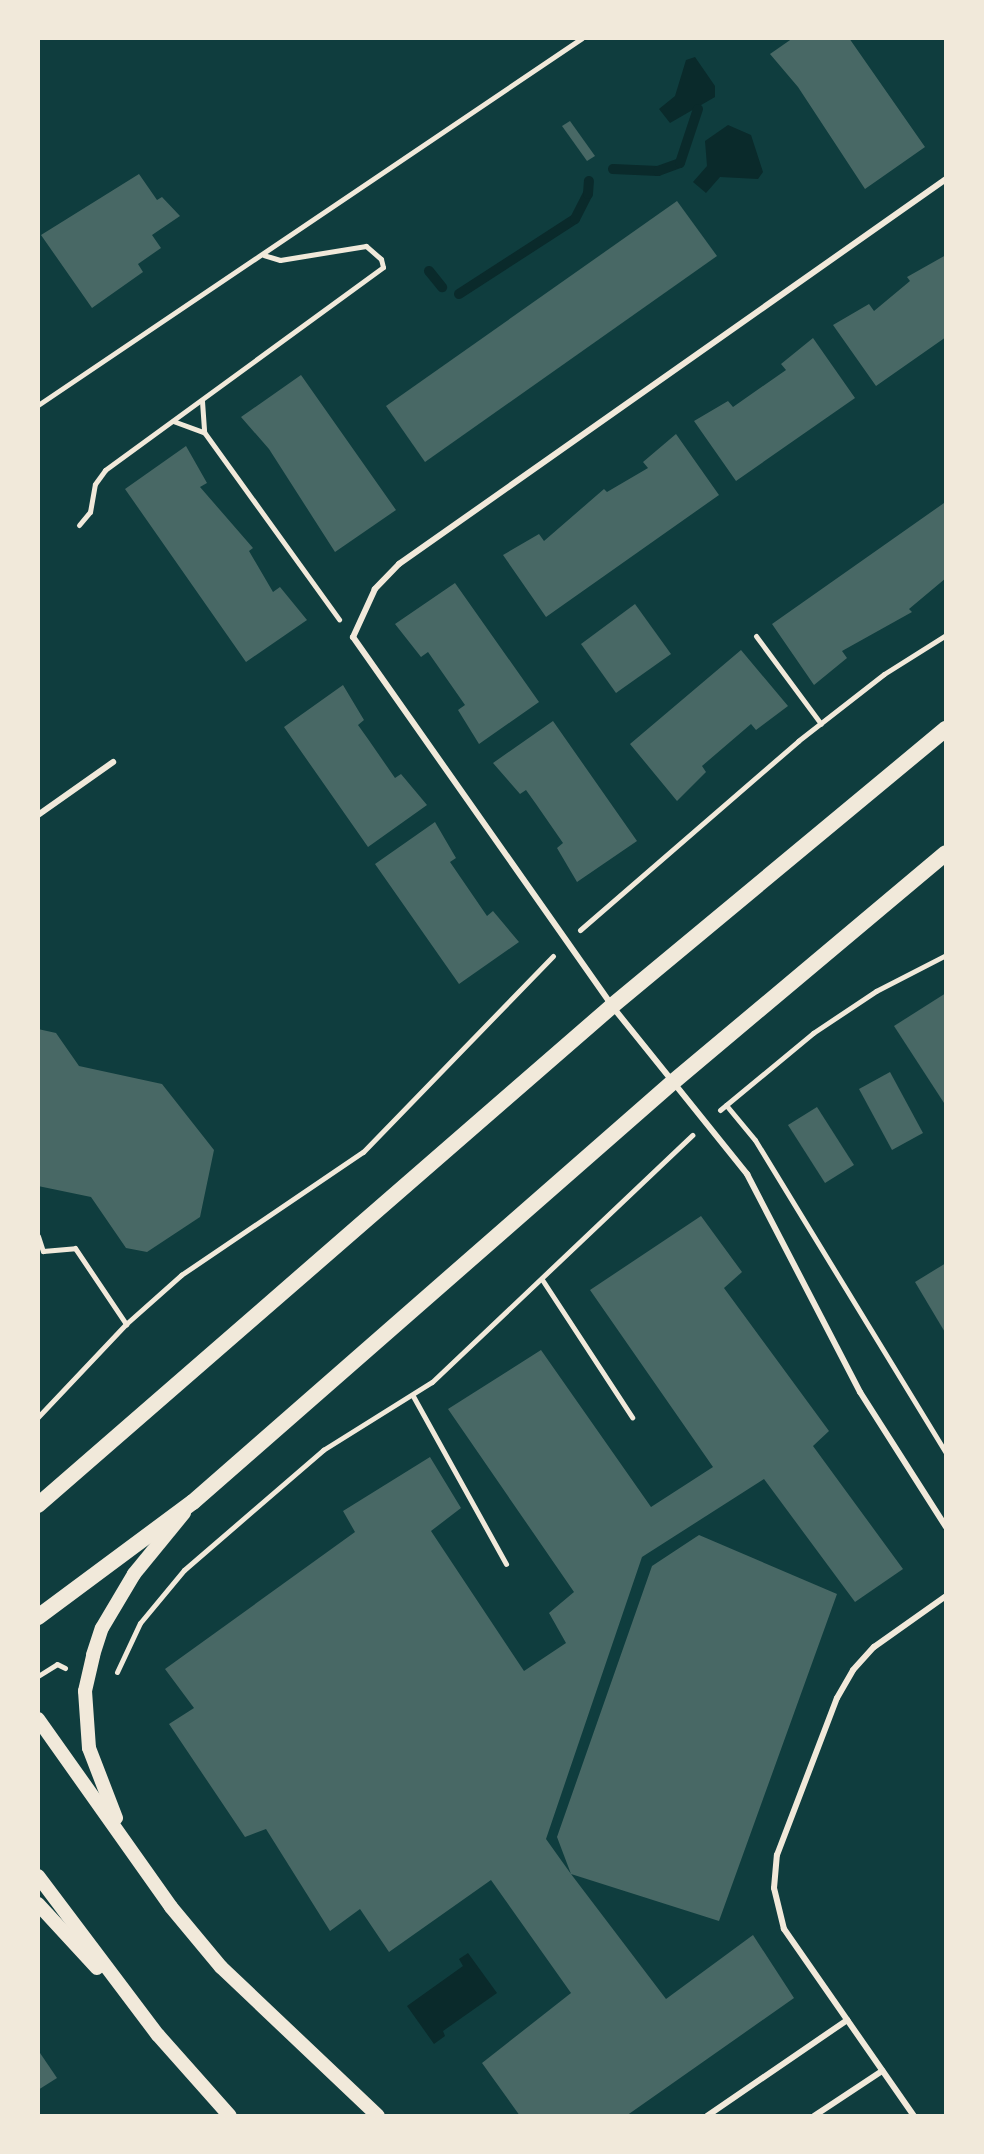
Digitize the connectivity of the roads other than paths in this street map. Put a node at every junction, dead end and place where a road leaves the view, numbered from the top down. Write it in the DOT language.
graph roads {
  1 [pos="946,179"];
  2 [pos="946,729"];
  3 [pos="113,762"];
  4 [pos="38,815"];
  5 [pos="946,853"];
  6 [pos="612,1006"];
  7 [pos="673,1082"];
  8 [pos="193,1502"];
  9 [pos="38,1505"];
  10 [pos="946,1527"];
  11 [pos="946,1596"];
  12 [pos="38,1617"];
  13 [pos="38,1719"];
  14 [pos="138,1861"];
  15 [pos="38,1876"];
  16 [pos="38,1904"];
  17 [pos="847,2020"];
  18 [pos="158,2035"];
  19 [pos="882,2071"];
  20 [pos="230,2116"];
  21 [pos="378,2116"];
  22 [pos="707,2116"];
  23 [pos="814,2116"];
  24 [pos="914,2116"];
  1 -- 6 [label="lane"];
  2 -- 6 [label="main road"];
  3 -- 4 [label="lane"];
  5 -- 7 [label="main road"];
  6 -- 7 [label="lane"];
  6 -- 9 [label="main road"];
  7 -- 8 [label="main road"];
  7 -- 10 [label="lane"];
  8 -- 12 [label="main road"];
  8 -- 14 [label="street"];
  11 -- 17 [label="lane"];
  13 -- 14 [label="street"];
  14 -- 21 [label="street"];
  15 -- 18 [label="street"];
  16 -- 18 [label="street"];
  17 -- 19 [label="lane"];
  17 -- 22 [label="lane"];
  18 -- 20 [label="street"];
  19 -- 23 [label="lane"];
  19 -- 24 [label="lane"];
}
